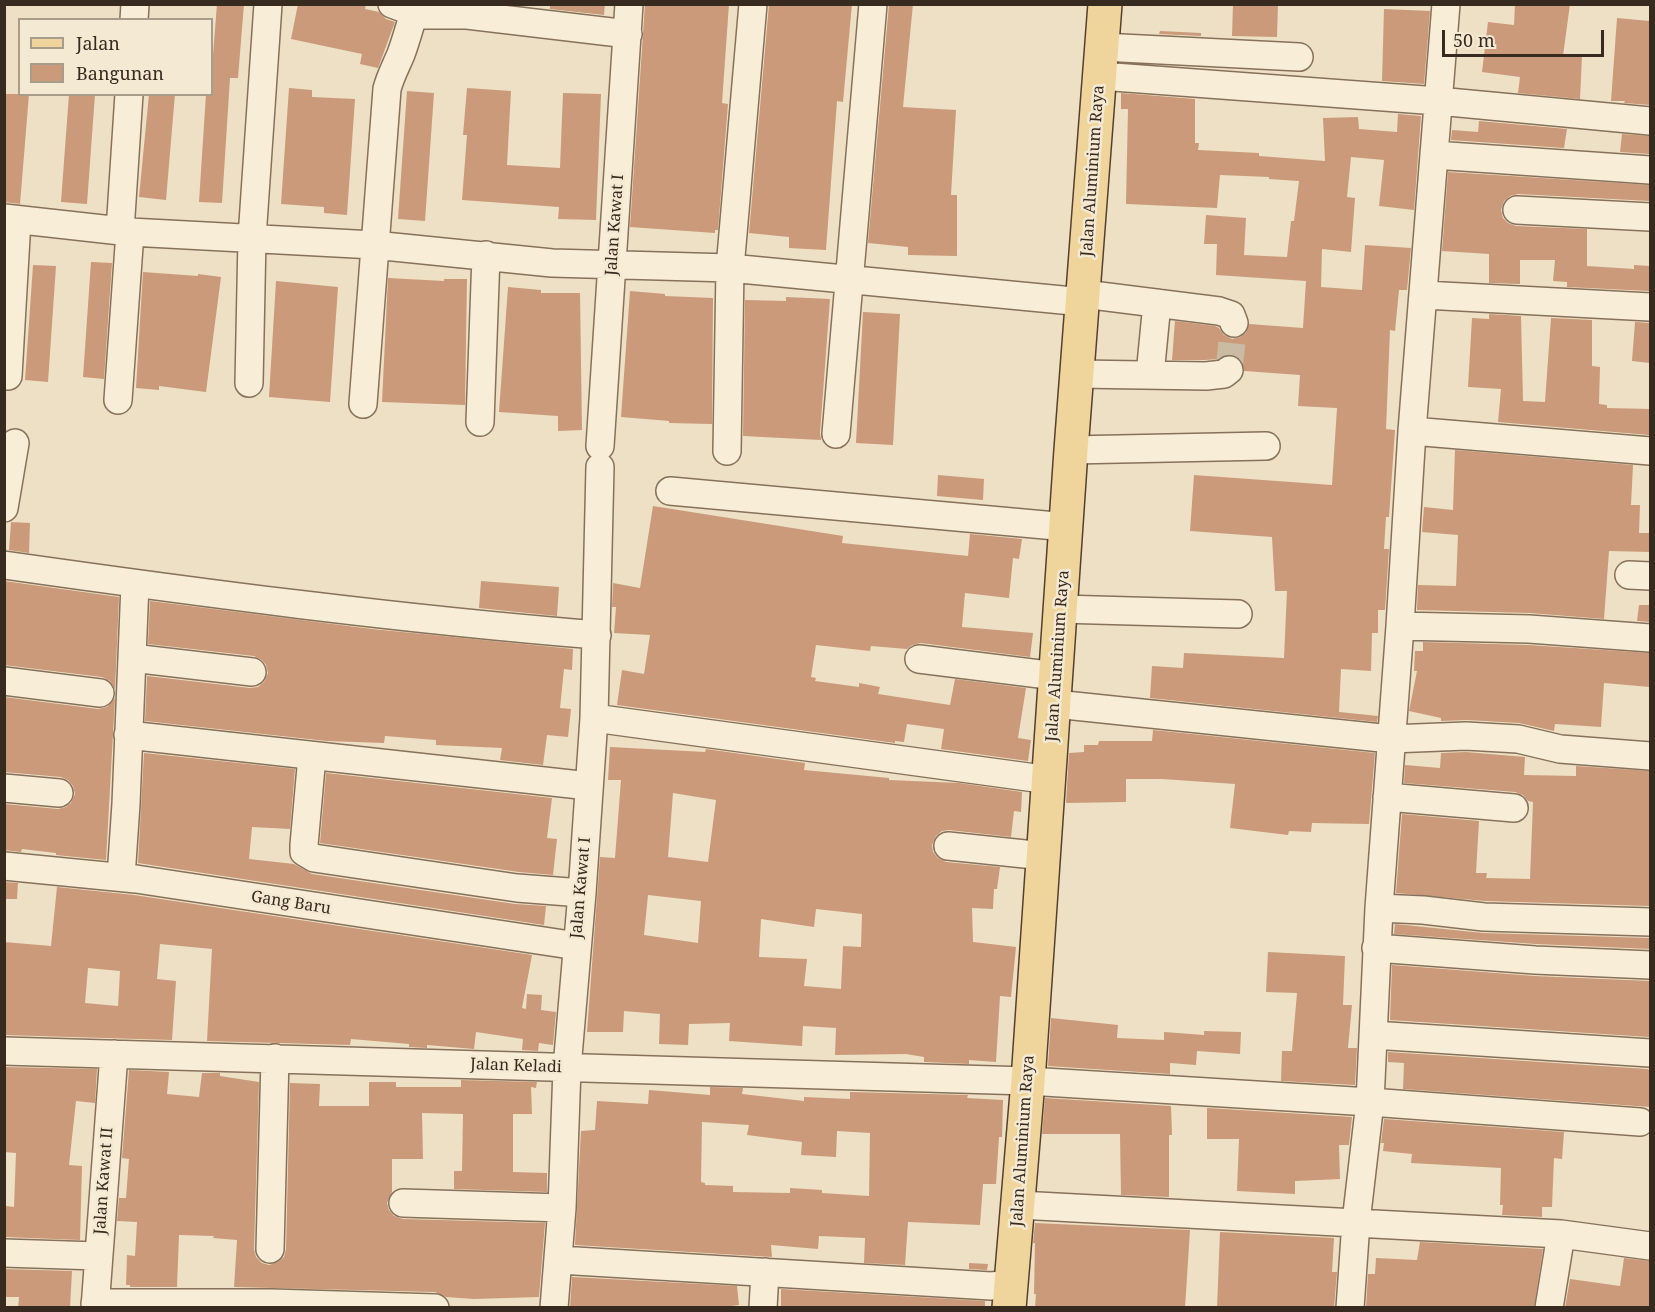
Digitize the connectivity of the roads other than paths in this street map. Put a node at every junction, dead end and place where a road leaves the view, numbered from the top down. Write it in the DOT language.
graph roads {
  1 [pos="268,4"];
  2 [pos="629,4"];
  3 [pos="753,4"];
  4 [pos="873,4"];
  5 [pos="1105,4"];
  6 [pos="1446,4"];
  7 [pos="408,7"];
  8 [pos="628,34"];
  9 [pos="1299,57"];
  10 [pos="1101,62"];
  11 [pos="129,96"];
  12 [pos="1438,101"];
  13 [pos="1650,121"];
  14 [pos="1434,155"];
  15 [pos="1650,170"];
  16 [pos="1517,210"];
  17 [pos="1650,217"];
  18 [pos="11,219"];
  19 [pos="125,232"];
  20 [pos="252,238"];
  21 [pos="374,245"];
  22 [pos="486,255"];
  23 [pos="612,265"];
  24 [pos="730,268"];
  25 [pos="850,279"];
  26 [pos="1424,295"];
  27 [pos="1083,298"];
  28 [pos="1157,303"];
  29 [pos="1650,307"];
  30 [pos="1234,323"];
  31 [pos="1228,370"];
  32 [pos="1078,374"];
  33 [pos="1150,375"];
  34 [pos="8,376"];
  35 [pos="249,383"];
  36 [pos="118,400"];
  37 [pos="363,404"];
  38 [pos="480,422"];
  39 [pos="1412,431"];
  40 [pos="836,434"];
  41 [pos="15,442"];
  42 [pos="1266,446"];
  43 [pos="1071,450"];
  44 [pos="727,451"];
  45 [pos="1650,451"];
  46 [pos="670,491"];
  47 [pos="4,508"];
  48 [pos="1067,527"];
  49 [pos="4,565"];
  50 [pos="135,584"];
  51 [pos="1060,609"];
  52 [pos="1238,614"];
  53 [pos="1400,626"];
  54 [pos="597,634"];
  55 [pos="1650,638"];
  56 [pos="132,658"];
  57 [pos="919,659"];
  58 [pos="252,672"];
  59 [pos="4,681"];
  60 [pos="1056,690"];
  61 [pos="99,693"];
  62 [pos="594,718"];
  63 [pos="128,735"];
  64 [pos="1391,739"];
  65 [pos="312,756"];
  66 [pos="1650,756"];
  67 [pos="1050,780"];
  68 [pos="589,786"];
  69 [pos="4,788"];
  70 [pos="59,793"];
  71 [pos="1387,797"];
  72 [pos="1514,808"];
  73 [pos="948,846"];
  74 [pos="1044,856"];
  75 [pos="4,866"];
  76 [pos="121,877"];
  77 [pos="582,893"];
  78 [pos="1379,908"];
  79 [pos="1650,922"];
  80 [pos="577,946"];
  81 [pos="1376,948"];
  82 [pos="1650,965"];
  83 [pos="1373,1035"];
  84 [pos="4,1051"];
  85 [pos="1650,1053"];
  86 [pos="114,1054"];
  87 [pos="275,1058"];
  88 [pos="567,1068"];
  89 [pos="1029,1081"];
  90 [pos="1370,1102"];
  91 [pos="1640,1122"];
  92 [pos="403,1203"];
  93 [pos="1019,1205"];
  94 [pos="562,1208"];
  95 [pos="1356,1222"];
  96 [pos="1561,1234"];
  97 [pos="1650,1246"];
  98 [pos="270,1249"];
  99 [pos="4,1253"];
  100 [pos="98,1256"];
  101 [pos="559,1260"];
  102 [pos="765,1272"];
  103 [pos="1010,1296"];
  104 [pos="95,1305"];
  105 [pos="435,1308"];
  106 [pos="554,1308"];
  107 [pos="763,1308"];
  108 [pos="1350,1308"];
  109 [pos="1549,1308"];
  1 -- 20 [label="street"];
  2 -- 8 [label="street, Jalan Kawat I"];
  3 -- 24 [label="street"];
  4 -- 25 [label="street"];
  5 -- 10 [label="main road, Jalan Aluminium Raya"];
  6 -- 12 [label="street"];
  7 -- 8 [label="street"];
  7 -- 21 [label="street"];
  8 -- 23 [label="street, Jalan Kawat I"];
  9 -- 10 [label="street"];
  10 -- 12 [label="street"];
  10 -- 27 [label="main road, Jalan Aluminium Raya"];
  11 -- 19 [label="street"];
  12 -- 13 [label="street"];
  12 -- 14 [label="street"];
  14 -- 15 [label="street"];
  14 -- 26 [label="street"];
  16 -- 17 [label="street"];
  18 -- 19 [label="street"];
  18 -- 34 [label="street"];
  19 -- 20 [label="street"];
  19 -- 36 [label="street"];
  20 -- 21 [label="street"];
  20 -- 35 [label="street"];
  21 -- 22 [label="street"];
  21 -- 37 [label="street"];
  22 -- 23 [label="street"];
  22 -- 38 [label="street"];
  23 -- 24 [label="street"];
  23 -- 54 [label="street, Jalan Kawat I"];
  24 -- 25 [label="street"];
  24 -- 44 [label="street"];
  25 -- 27 [label="street"];
  25 -- 40 [label="street"];
  26 -- 29 [label="street"];
  26 -- 39 [label="street"];
  27 -- 28 [label="street"];
  27 -- 32 [label="main road, Jalan Aluminium Raya"];
  28 -- 30 [label="street"];
  28 -- 33 [label="street"];
  31 -- 33 [label="street"];
  32 -- 33 [label="street"];
  32 -- 43 [label="main road, Jalan Aluminium Raya"];
  39 -- 45 [label="street"];
  39 -- 53 [label="street"];
  41 -- 47 [label="street"];
  42 -- 43 [label="street"];
  43 -- 48 [label="main road, Jalan Aluminium Raya"];
  46 -- 48 [label="street"];
  48 -- 51 [label="main road, Jalan Aluminium Raya"];
  49 -- 50 [label="street"];
  50 -- 54 [label="street"];
  50 -- 56 [label="street"];
  51 -- 52 [label="street"];
  51 -- 60 [label="main road, Jalan Aluminium Raya"];
  53 -- 55 [label="street"];
  53 -- 64 [label="street"];
  54 -- 62 [label="street, Jalan Kawat I"];
  56 -- 58 [label="street"];
  56 -- 63 [label="street"];
  57 -- 60 [label="street"];
  59 -- 61 [label="street"];
  60 -- 64 [label="street"];
  60 -- 67 [label="main road, Jalan Aluminium Raya"];
  62 -- 67 [label="street"];
  62 -- 68 [label="street, Jalan Kawat I"];
  63 -- 65 [label="street"];
  63 -- 76 [label="street"];
  64 -- 66 [label="street"];
  64 -- 71 [label="street"];
  65 -- 68 [label="street"];
  65 -- 77 [label="street"];
  67 -- 74 [label="main road, Jalan Aluminium Raya"];
  68 -- 77 [label="street, Jalan Kawat I"];
  69 -- 70 [label="street"];
  71 -- 72 [label="street"];
  71 -- 78 [label="street"];
  73 -- 74 [label="street"];
  74 -- 89 [label="main road, Jalan Aluminium Raya"];
  75 -- 76 [label="street, Gang Baru"];
  76 -- 80 [label="street, Gang Baru"];
  77 -- 80 [label="street, Jalan Kawat I"];
  78 -- 79 [label="street"];
  78 -- 81 [label="street"];
  80 -- 88 [label="street, Jalan Kawat I"];
  81 -- 82 [label="street"];
  81 -- 83 [label="street"];
  83 -- 85 [label="street"];
  83 -- 90 [label="street"];
  84 -- 86 [label="street, Jalan Keladi"];
  86 -- 87 [label="street, Jalan Keladi"];
  86 -- 100 [label="street, Jalan Kawat II"];
  87 -- 88 [label="street, Jalan Keladi"];
  87 -- 98 [label="street"];
  88 -- 89 [label="street, Jalan Keladi"];
  88 -- 94 [label="street, Jalan Kawat I"];
  89 -- 90 [label="street, Jalan Keladi"];
  89 -- 93 [label="main road, Jalan Aluminium Raya"];
  90 -- 91 [label="street, Jalan Keladi"];
  90 -- 95 [label="street"];
  92 -- 94 [label="street"];
  93 -- 95 [label="street"];
  93 -- 103 [label="main road, Jalan Aluminium Raya"];
  94 -- 101 [label="street, Jalan Kawat I"];
  95 -- 96 [label="street"];
  95 -- 108 [label="street"];
  96 -- 97 [label="street"];
  96 -- 109 [label="street"];
  99 -- 100 [label="street"];
  100 -- 104 [label="street, Jalan Kawat II"];
  101 -- 102 [label="street"];
  101 -- 106 [label="street, Jalan Kawat I"];
  102 -- 103 [label="street"];
  102 -- 107 [label="street"];
  104 -- 105 [label="street"];
}
